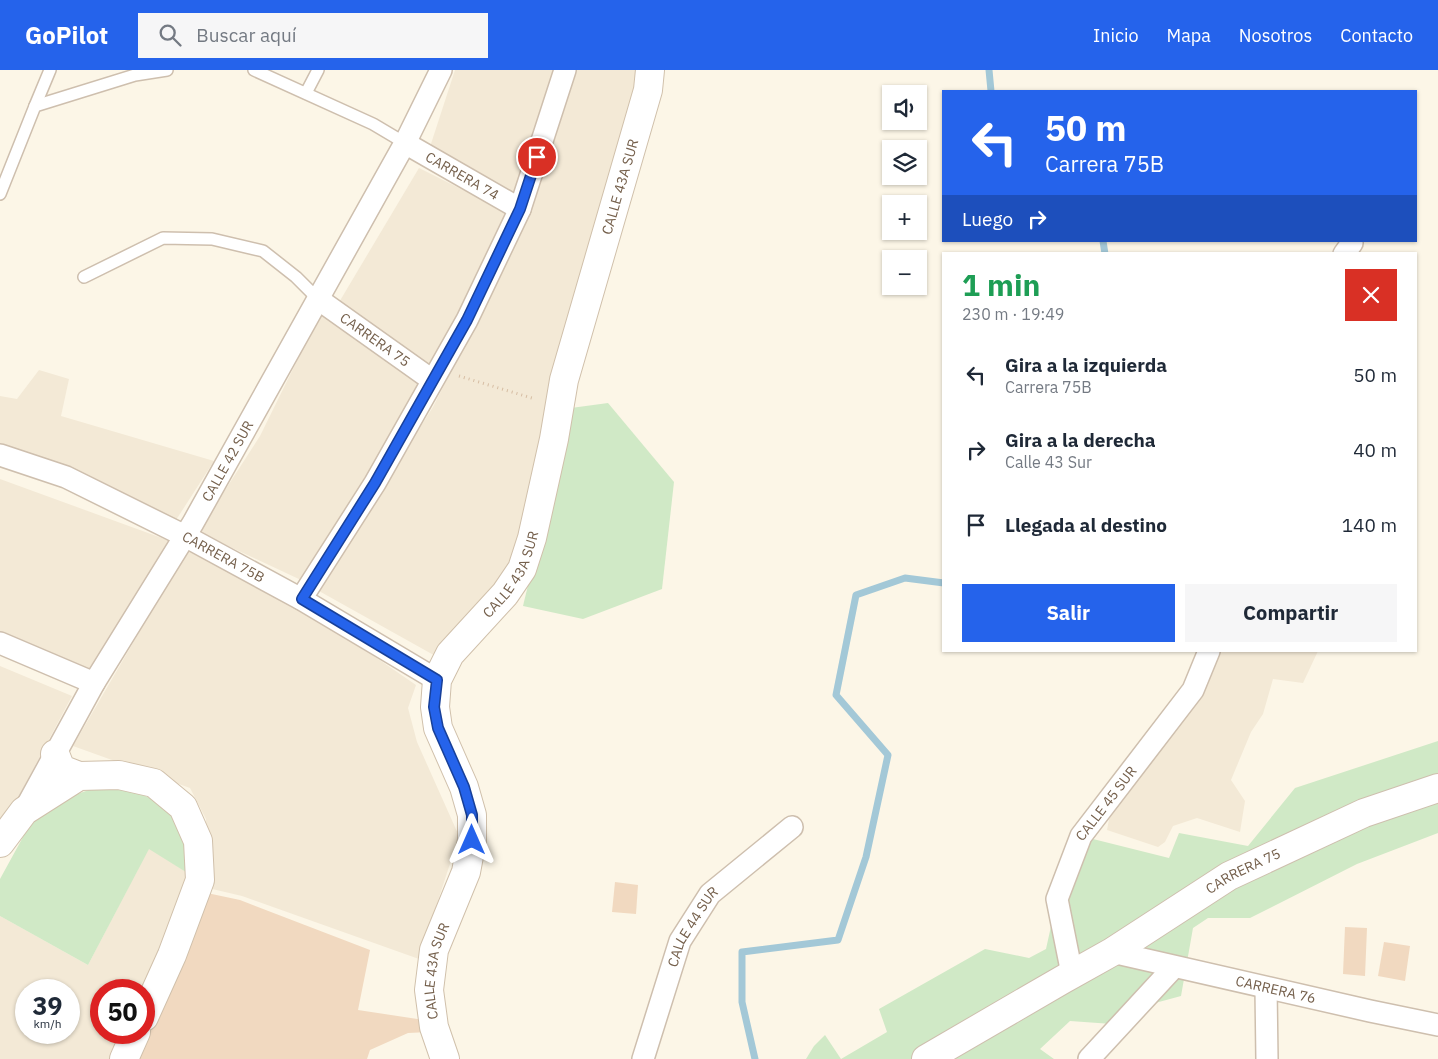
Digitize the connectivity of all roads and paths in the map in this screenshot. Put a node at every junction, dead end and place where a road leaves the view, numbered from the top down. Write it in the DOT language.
graph roads {
  1 [pos="50,70"];
  2 [pos="167,70"];
  3 [pos="254,70"];
  4 [pos="318,70"];
  5 [pos="441,70"];
  6 [pos="565,70"];
  7 [pos="650,70"];
  8 [pos="306,93"];
  9 [pos="36,106"];
  10 [pos="405,144"];
  11 [pos="0,194"];
  12 [pos="520,209"];
  13 [pos="84,277"];
  14 [pos="318,299"];
  15 [pos="435,375"];
  16 [pos="559,406"];
  17 [pos="0,455"];
  18 [pos="185,536"];
  19 [pos="302,599"];
  20 [pos="0,644"];
  21 [pos="1209,652"];
  22 [pos="437,680"];
  23 [pos="94,683"];
  24 [pos="55,754"];
  25 [pos="79,776"];
  26 [pos="1438,788"];
  27 [pos="24,811"];
  28 [pos="792,827"];
  29 [pos="0,843"];
  30 [pos="1112,952"];
  31 [pos="1174,967"];
  32 [pos="1067,977"];
  33 [pos="1266,988"];
  34 [pos="155,993"];
  35 [pos="1438,1025"];
  36 [pos="131,1044"];
  37 [pos="124,1059"];
  38 [pos="445,1059"];
  39 [pos="644,1059"];
  40 [pos="926,1059"];
  41 [pos="1089,1059"];
  42 [pos="1267,1059"];
  1 -- 9 [label="lane"];
  2 -- 9 [label="lane"];
  3 -- 8 [label="lane"];
  4 -- 8 [label="lane"];
  5 -- 10 [label="street, CALLE 42 SUR"];
  6 -- 12 [label="street"];
  7 -- 16 [label="main road, CALLE 43A SUR"];
  8 -- 10 [label="lane"];
  9 -- 11 [label="lane"];
  10 -- 12 [label="street, CARRERA 74"];
  10 -- 14 [label="street, CALLE 42 SUR"];
  12 -- 15 [label="street"];
  13 -- 14 [label="lane"];
  14 -- 15 [label="street, CARRERA 75"];
  14 -- 18 [label="street, CALLE 42 SUR"];
  15 -- 16 [label="path"];
  15 -- 19 [label="street"];
  16 -- 22 [label="main road, CALLE 43A SUR"];
  17 -- 18 [label="street, CARRERA 75B"];
  18 -- 19 [label="street, CARRERA 75B"];
  18 -- 23 [label="street, CALLE 42 SUR"];
  19 -- 22 [label="street, CARRERA 75B"];
  20 -- 23 [label="street"];
  21 -- 32 [label="street, CALLE 45 SUR"];
  22 -- 38 [label="main road, CALLE 43A SUR"];
  23 -- 24 [label="street, CALLE 42 SUR"];
  24 -- 25 [label="main road"];
  24 -- 27 [label="street, CALLE 42 SUR"];
  25 -- 27 [label="main road"];
  25 -- 34 [label="main road"];
  26 -- 30 [label="main road, CARRERA 75"];
  27 -- 29 [label="main road, CALLE 42 SUR"];
  28 -- 39 [label="street, CALLE 44 SUR"];
  30 -- 31 [label="street, CARRERA 76"];
  30 -- 32 [label="main road, CARRERA 75"];
  31 -- 33 [label="street, CARRERA 76"];
  31 -- 41 [label="street"];
  32 -- 40 [label="main road"];
  33 -- 35 [label="street, CARRERA 76"];
  33 -- 42 [label="street"];
  36 -- 37 [label="main road"];
}
